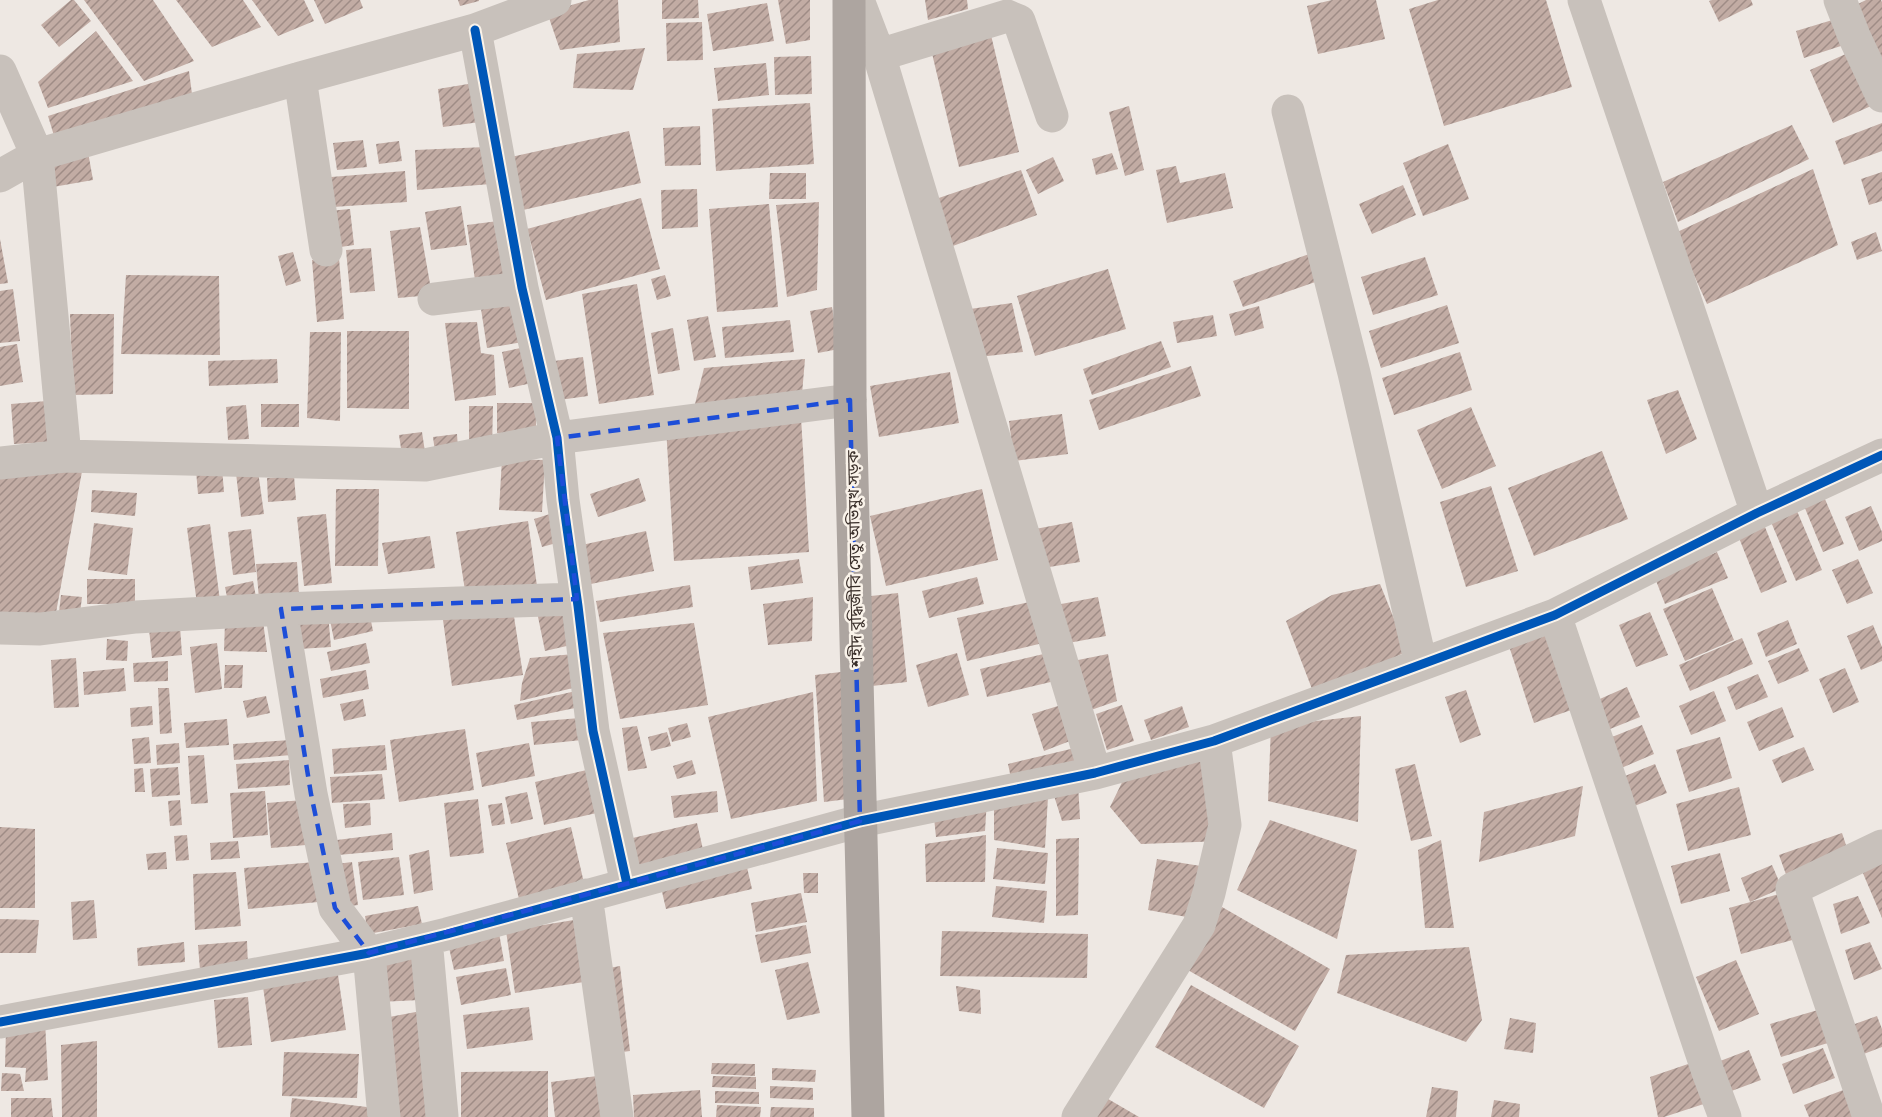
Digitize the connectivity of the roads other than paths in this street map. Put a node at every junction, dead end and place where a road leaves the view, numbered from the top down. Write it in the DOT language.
graph roads {
  1 [pos="555,0"];
  2 [pos="849,0"];
  3 [pos="858,0"];
  4 [pos="1584,0"];
  5 [pos="1840,0"];
  6 [pos="475,30"];
  7 [pos="879,55"];
  8 [pos="0,71"];
  9 [pos="300,78"];
  10 [pos="1882,96"];
  11 [pos="1288,111"];
  12 [pos="1052,116"];
  13 [pos="38,155"];
  14 [pos="0,176"];
  15 [pos="326,250"];
  16 [pos="522,288"];
  17 [pos="434,299"];
  18 [pos="850,400"];
  19 [pos="557,438"];
  20 [pos="1882,455"];
  21 [pos="65,456"];
  22 [pos="0,463"];
  23 [pos="1756,513"];
  24 [pos="577,599"];
  25 [pos="281,609"];
  26 [pos="1555,615"];
  27 [pos="0,628"];
  28 [pos="1421,664"];
  29 [pos="1214,741"];
  30 [pos="1095,773"];
  31 [pos="860,821"];
  32 [pos="1882,846"];
  33 [pos="627,884"];
  34 [pos="586,895"];
  35 [pos="426,939"];
  36 [pos="369,953"];
  37 [pos="0,1022"];
  38 [pos="442,1116"];
  39 [pos="384,1117"];
  40 [pos="617,1117"];
  41 [pos="868,1117"];
  42 [pos="1078,1117"];
  43 [pos="1725,1117"];
  44 [pos="1869,1117"];
  1 -- 6 [label="street"];
  2 -- 18 [label="main road, শহীদ বুদ্ধিজীবি সেতু অভিমুখ সড়ক"];
  3 -- 7 [label="street"];
  4 -- 23 [label="street"];
  5 -- 10 [label="street"];
  6 -- 9 [label="street"];
  6 -- 16 [label="street"];
  7 -- 12 [label="street"];
  7 -- 30 [label="street"];
  8 -- 13 [label="street"];
  9 -- 13 [label="street"];
  9 -- 15 [label="street"];
  11 -- 28 [label="street"];
  13 -- 14 [label="street"];
  13 -- 21 [label="street"];
  16 -- 17 [label="street"];
  16 -- 19 [label="street"];
  18 -- 19 [label="street"];
  18 -- 31 [label="main road, শহীদ বুদ্ধিজীবি সেতু অভিমুখ সড়ক"];
  19 -- 21 [label="street"];
  19 -- 24 [label="street"];
  20 -- 23 [label="street"];
  21 -- 22 [label="street"];
  23 -- 26 [label="street"];
  24 -- 25 [label="street"];
  24 -- 33 [label="street"];
  25 -- 27 [label="street"];
  25 -- 36 [label="street"];
  26 -- 28 [label="street"];
  26 -- 43 [label="street"];
  28 -- 29 [label="street"];
  29 -- 30 [label="street"];
  29 -- 42 [label="street"];
  30 -- 31 [label="street"];
  31 -- 33 [label="street"];
  31 -- 41 [label="main road, শহীদ বুদ্ধিজীবি সেতু অভিমুখ সড়ক"];
  32 -- 44 [label="street"];
  33 -- 34 [label="street"];
  34 -- 35 [label="street"];
  34 -- 40 [label="street"];
  35 -- 36 [label="street"];
  35 -- 38 [label="street"];
  36 -- 37 [label="street"];
  36 -- 39 [label="street"];
}
